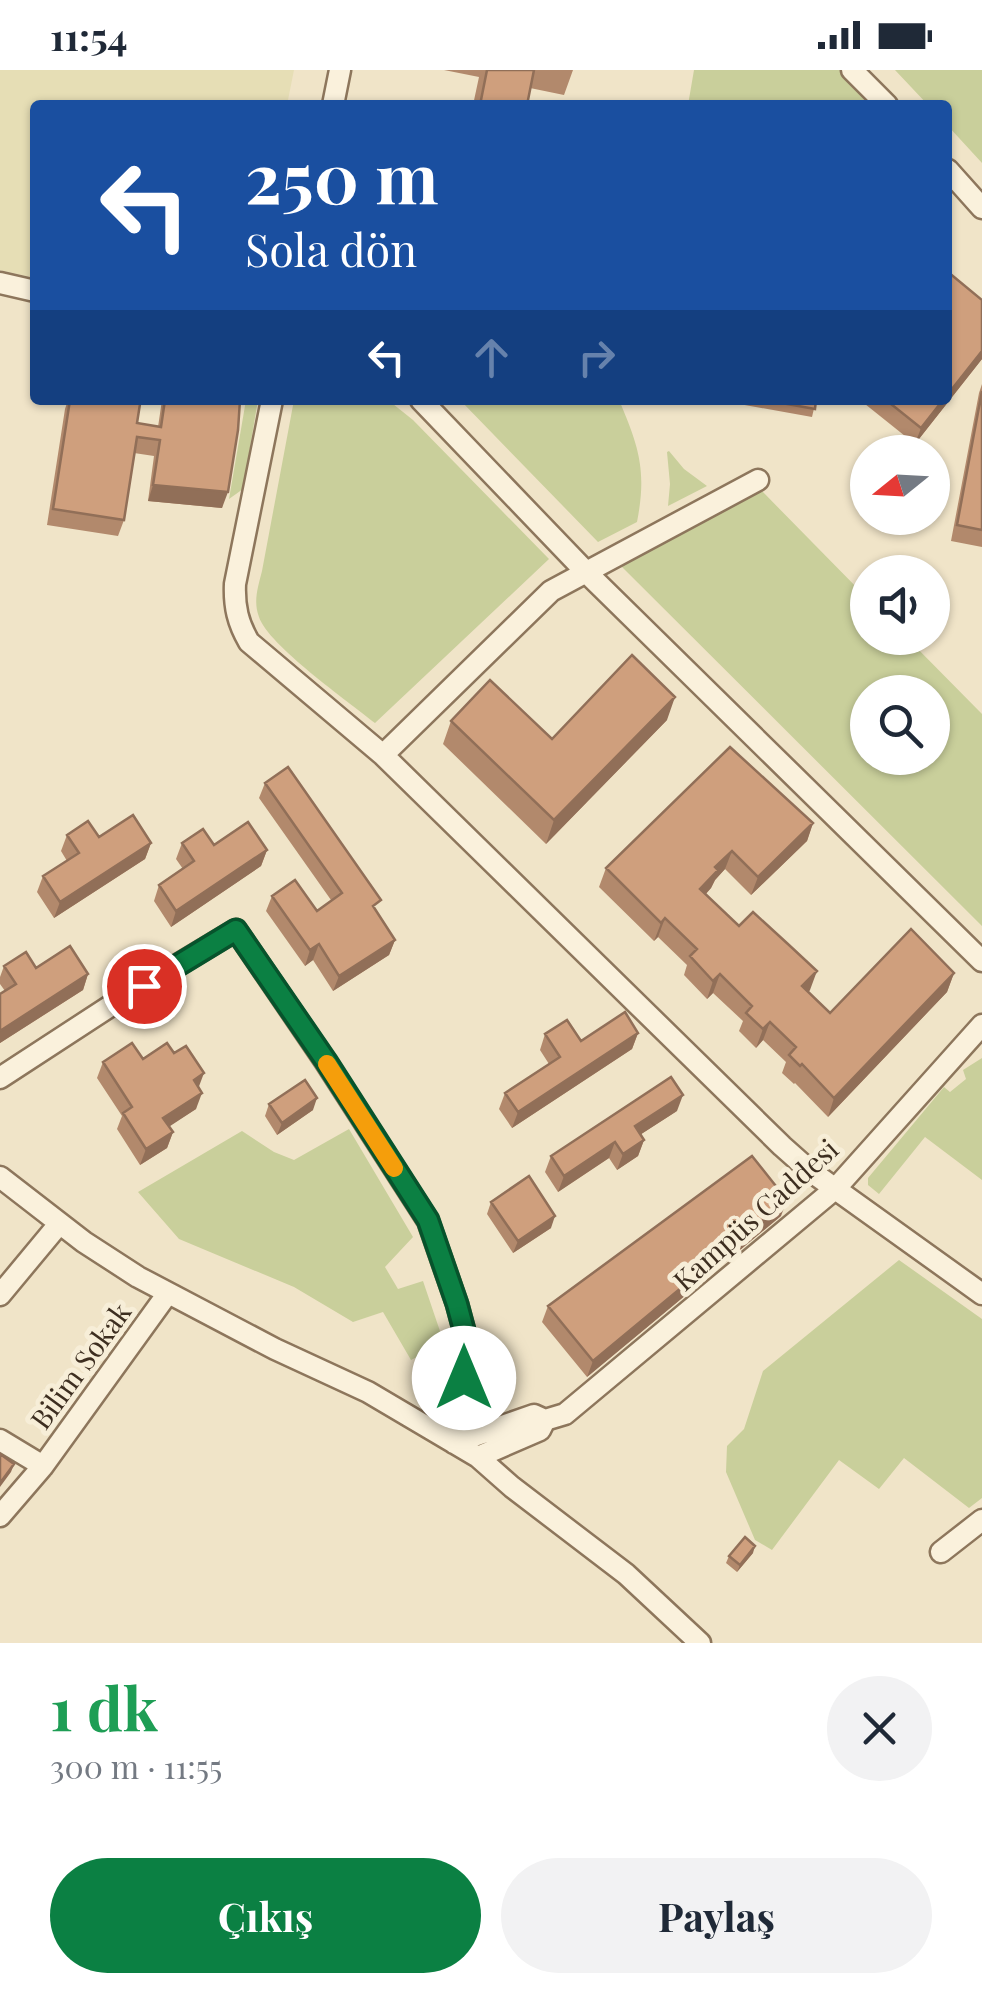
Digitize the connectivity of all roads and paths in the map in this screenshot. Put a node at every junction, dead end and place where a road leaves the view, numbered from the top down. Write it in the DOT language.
graph roads {
  1 [pos="340,70"];
  2 [pos="852,70"];
  3 [pos="335,100"];
  4 [pos="881,100"];
  5 [pos="952,174"];
  6 [pos="982,208"];
  7 [pos="0,284"];
  8 [pos="30,289"];
  9 [pos="271,405"];
  10 [pos="427,405"];
  11 [pos="758,480"];
  12 [pos="588,573"];
  13 [pos="383,756"];
  14 [pos="982,961"];
  15 [pos="981,1027"];
  16 [pos="0,1078"];
  17 [pos="0,1177"];
  18 [pos="836,1188"];
  19 [pos="59,1224"];
  20 [pos="168,1293"];
  21 [pos="982,1294"];
  22 [pos="0,1295"];
  23 [pos="544,1420"];
  24 [pos="0,1440"];
  25 [pos="454,1443"];
  26 [pos="478,1457"];
  27 [pos="42,1466"];
  28 [pos="0,1516"];
  29 [pos="982,1520"];
  30 [pos="941,1552"];
  31 [pos="700,1643"];
  1 -- 3 [label="street"];
  2 -- 4 [label="street"];
  5 -- 6 [label="street"];
  7 -- 8 [label="street"];
  9 -- 13 [label="street"];
  10 -- 12 [label="street"];
  11 -- 12 [label="street"];
  12 -- 13 [label="street"];
  12 -- 14 [label="street"];
  13 -- 18 [label="street"];
  15 -- 18 [label="street, Kampüs Caddesi"];
  16 -- 25 [label="street"];
  17 -- 19 [label="street"];
  18 -- 21 [label="street"];
  18 -- 23 [label="street, Kampüs Caddesi"];
  19 -- 20 [label="street"];
  19 -- 22 [label="street"];
  20 -- 25 [label="street"];
  20 -- 27 [label="street, Bilim Sokak"];
  23 -- 25 [label="street"];
  23 -- 26 [label="street, Kampüs Caddesi"];
  24 -- 27 [label="street"];
  25 -- 26 [label="street"];
  26 -- 31 [label="street"];
  27 -- 28 [label="street, Bilim Sokak"];
  29 -- 30 [label="street"];
}
